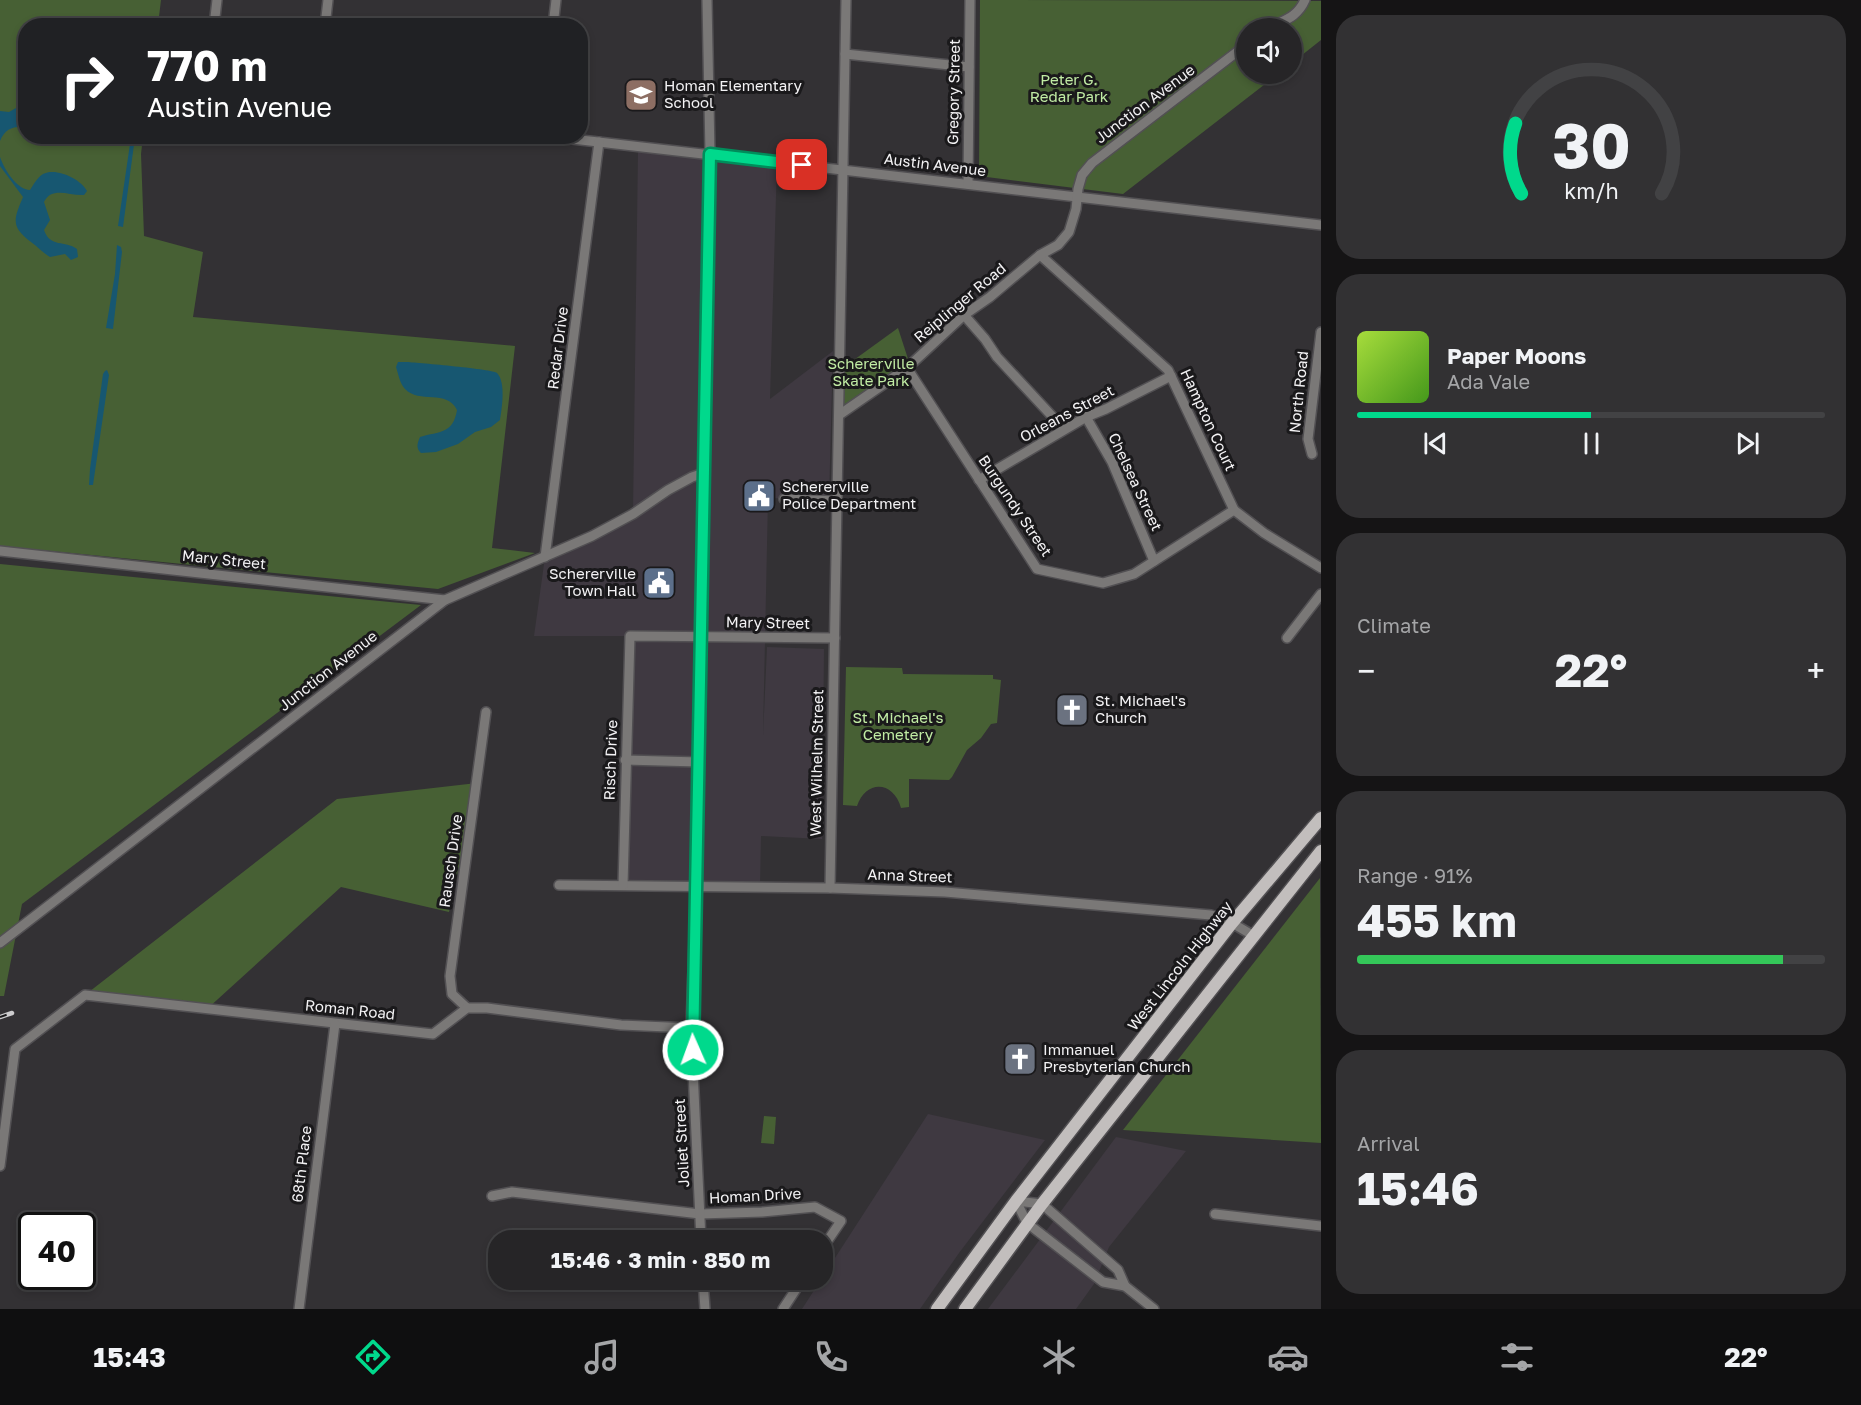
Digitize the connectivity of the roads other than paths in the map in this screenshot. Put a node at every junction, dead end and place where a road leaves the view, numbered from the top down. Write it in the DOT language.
graph roads {
  1 [pos="217,0"];
  2 [pos="328,0"];
  3 [pos="556,0"];
  4 [pos="707,0"];
  5 [pos="846,0"];
  6 [pos="970,0"];
  7 [pos="1305,0"];
  8 [pos="215,18"];
  9 [pos="326,18"];
  10 [pos="554,18"];
  11 [pos="1290,18"];
  12 [pos="1236,53"];
  13 [pos="845,54"];
  14 [pos="969,67"];
  15 [pos="588,141"];
  16 [pos="599,142"];
  17 [pos="710,154"];
  18 [pos="844,170"];
  19 [pos="968,184"];
  20 [pos="1077,197"];
  21 [pos="1321,225"];
  22 [pos="1040,255"];
  23 [pos="964,315"];
  24 [pos="1321,332"];
  25 [pos="907,368"];
  26 [pos="1171,376"];
  27 [pos="1318,379"];
  28 [pos="839,415"];
  29 [pos="1086,417"];
  30 [pos="1064,429"];
  31 [pos="1311,454"];
  32 [pos="704,472"];
  33 [pos="979,480"];
  34 [pos="784,499"];
  35 [pos="838,501"];
  36 [pos="1234,510"];
  37 [pos="0,551"];
  38 [pos="545,557"];
  39 [pos="1154,561"];
  40 [pos="1321,568"];
  41 [pos="1321,594"];
  42 [pos="445,600"];
  43 [pos="630,636"];
  44 [pos="700,637"];
  45 [pos="835,638"];
  46 [pos="1287,638"];
  47 [pos="486,712"];
  48 [pos="625,760"];
  49 [pos="699,762"];
  50 [pos="1321,818"];
  51 [pos="1321,850"];
  52 [pos="559,885"];
  53 [pos="623,885"];
  54 [pos="696,886"];
  55 [pos="830,888"];
  56 [pos="1233,923"];
  57 [pos="1254,936"];
  58 [pos="0,943"];
  59 [pos="467,1008"];
  60 [pos="335,1024"];
  61 [pos="692,1028"];
  62 [pos="0,1166"];
  63 [pos="492,1196"];
  64 [pos="1016,1201"];
  65 [pos="1042,1204"];
  66 [pos="700,1214"];
  67 [pos="1215,1214"];
  68 [pos="1027,1223"];
  69 [pos="1321,1226"];
  70 [pos="701,1230"];
  71 [pos="833,1233"];
  72 [pos="1125,1286"];
  73 [pos="704,1290"];
  74 [pos="795,1290"];
  75 [pos="1141,1305"];
  76 [pos="298,1309"];
  77 [pos="705,1309"];
  78 [pos="783,1309"];
  79 [pos="937,1309"];
  80 [pos="965,1309"];
  81 [pos="1154,1309"];
  1 -- 8 [label="street"];
  2 -- 9 [label="street"];
  3 -- 10 [label="street"];
  4 -- 17 [label="street, Joliet Street"];
  5 -- 13 [label="street, West Wilhelm Street"];
  6 -- 14 [label="street, Gregory Street"];
  7 -- 11 [label="street"];
  12 -- 20 [label="street, Junction Avenue"];
  13 -- 14 [label="street"];
  13 -- 18 [label="street, West Wilhelm Street"];
  14 -- 19 [label="street, Gregory Street"];
  15 -- 16 [label="street, Austin Avenue"];
  16 -- 17 [label="street, Austin Avenue"];
  16 -- 38 [label="street, Redar Drive"];
  17 -- 18 [label="street, Austin Avenue"];
  17 -- 32 [label="street, Joliet Street"];
  18 -- 19 [label="street, Austin Avenue"];
  18 -- 28 [label="street, West Wilhelm Street"];
  19 -- 20 [label="street, Austin Avenue"];
  20 -- 21 [label="street, Austin Avenue"];
  20 -- 22 [label="street, Reiplinger Road"];
  22 -- 23 [label="street, Reiplinger Road"];
  22 -- 26 [label="street, Hampton Court"];
  23 -- 25 [label="street, Reiplinger Road"];
  23 -- 30 [label="street"];
  24 -- 27 [label="street, North Road"];
  25 -- 28 [label="street, Reiplinger Road"];
  25 -- 33 [label="street, Burgundy Street"];
  26 -- 29 [label="street, Orleans Street"];
  26 -- 36 [label="street, Hampton Court"];
  27 -- 31 [label="street, North Road"];
  28 -- 35 [label="street, West Wilhelm Street"];
  29 -- 30 [label="street, Orleans Street"];
  29 -- 39 [label="street, Chelsea Street"];
  30 -- 33 [label="street, Orleans Street"];
  32 -- 38 [label="street, Junction Avenue"];
  32 -- 44 [label="street, Joliet Street"];
  33 -- 39 [label="street, Burgundy Street"];
  34 -- 35 [label="street"];
  35 -- 45 [label="street, West Wilhelm Street"];
  36 -- 39 [label="street, Burgundy Street"];
  36 -- 40 [label="street, Hampton Court"];
  37 -- 42 [label="street, Mary Street"];
  38 -- 42 [label="street, Junction Avenue"];
  41 -- 46 [label="street"];
  42 -- 58 [label="street, Junction Avenue"];
  43 -- 44 [label="street, Mary Street"];
  43 -- 48 [label="street, Risch Drive"];
  44 -- 45 [label="street, Mary Street"];
  44 -- 49 [label="street, Joliet Street"];
  45 -- 55 [label="street, West Wilhelm Street"];
  47 -- 59 [label="street, Rausch Drive"];
  48 -- 49 [label="street"];
  48 -- 53 [label="street, Risch Drive"];
  49 -- 54 [label="street, Joliet Street"];
  50 -- 56 [label="main road, West Lincoln Highway"];
  51 -- 57 [label="main road"];
  52 -- 53 [label="street, Anna Street"];
  53 -- 54 [label="street, Anna Street"];
  54 -- 55 [label="street, Anna Street"];
  54 -- 61 [label="street, Joliet Street"];
  55 -- 56 [label="street, Anna Street"];
  56 -- 57 [label="street, Anna Street"];
  56 -- 64 [label="main road, West Lincoln Highway"];
  57 -- 65 [label="main road"];
  59 -- 60 [label="street, Roman Road"];
  59 -- 61 [label="street"];
  60 -- 62 [label="street, Roman Road"];
  60 -- 76 [label="street, 68th Place"];
  61 -- 66 [label="street, Joliet Street"];
  63 -- 66 [label="street, Homan Drive"];
  64 -- 65 [label="street"];
  64 -- 68 [label="street"];
  64 -- 79 [label="main road, West Lincoln Highway"];
  65 -- 68 [label="main road"];
  65 -- 72 [label="street"];
  66 -- 70 [label="street, Joliet Street"];
  66 -- 71 [label="street, Homan Drive"];
  67 -- 69 [label="street"];
  68 -- 72 [label="street"];
  68 -- 80 [label="main road"];
  72 -- 75 [label="street"];
  73 -- 77 [label="street"];
  74 -- 78 [label="street"];
  75 -- 81 [label="street"];
}
